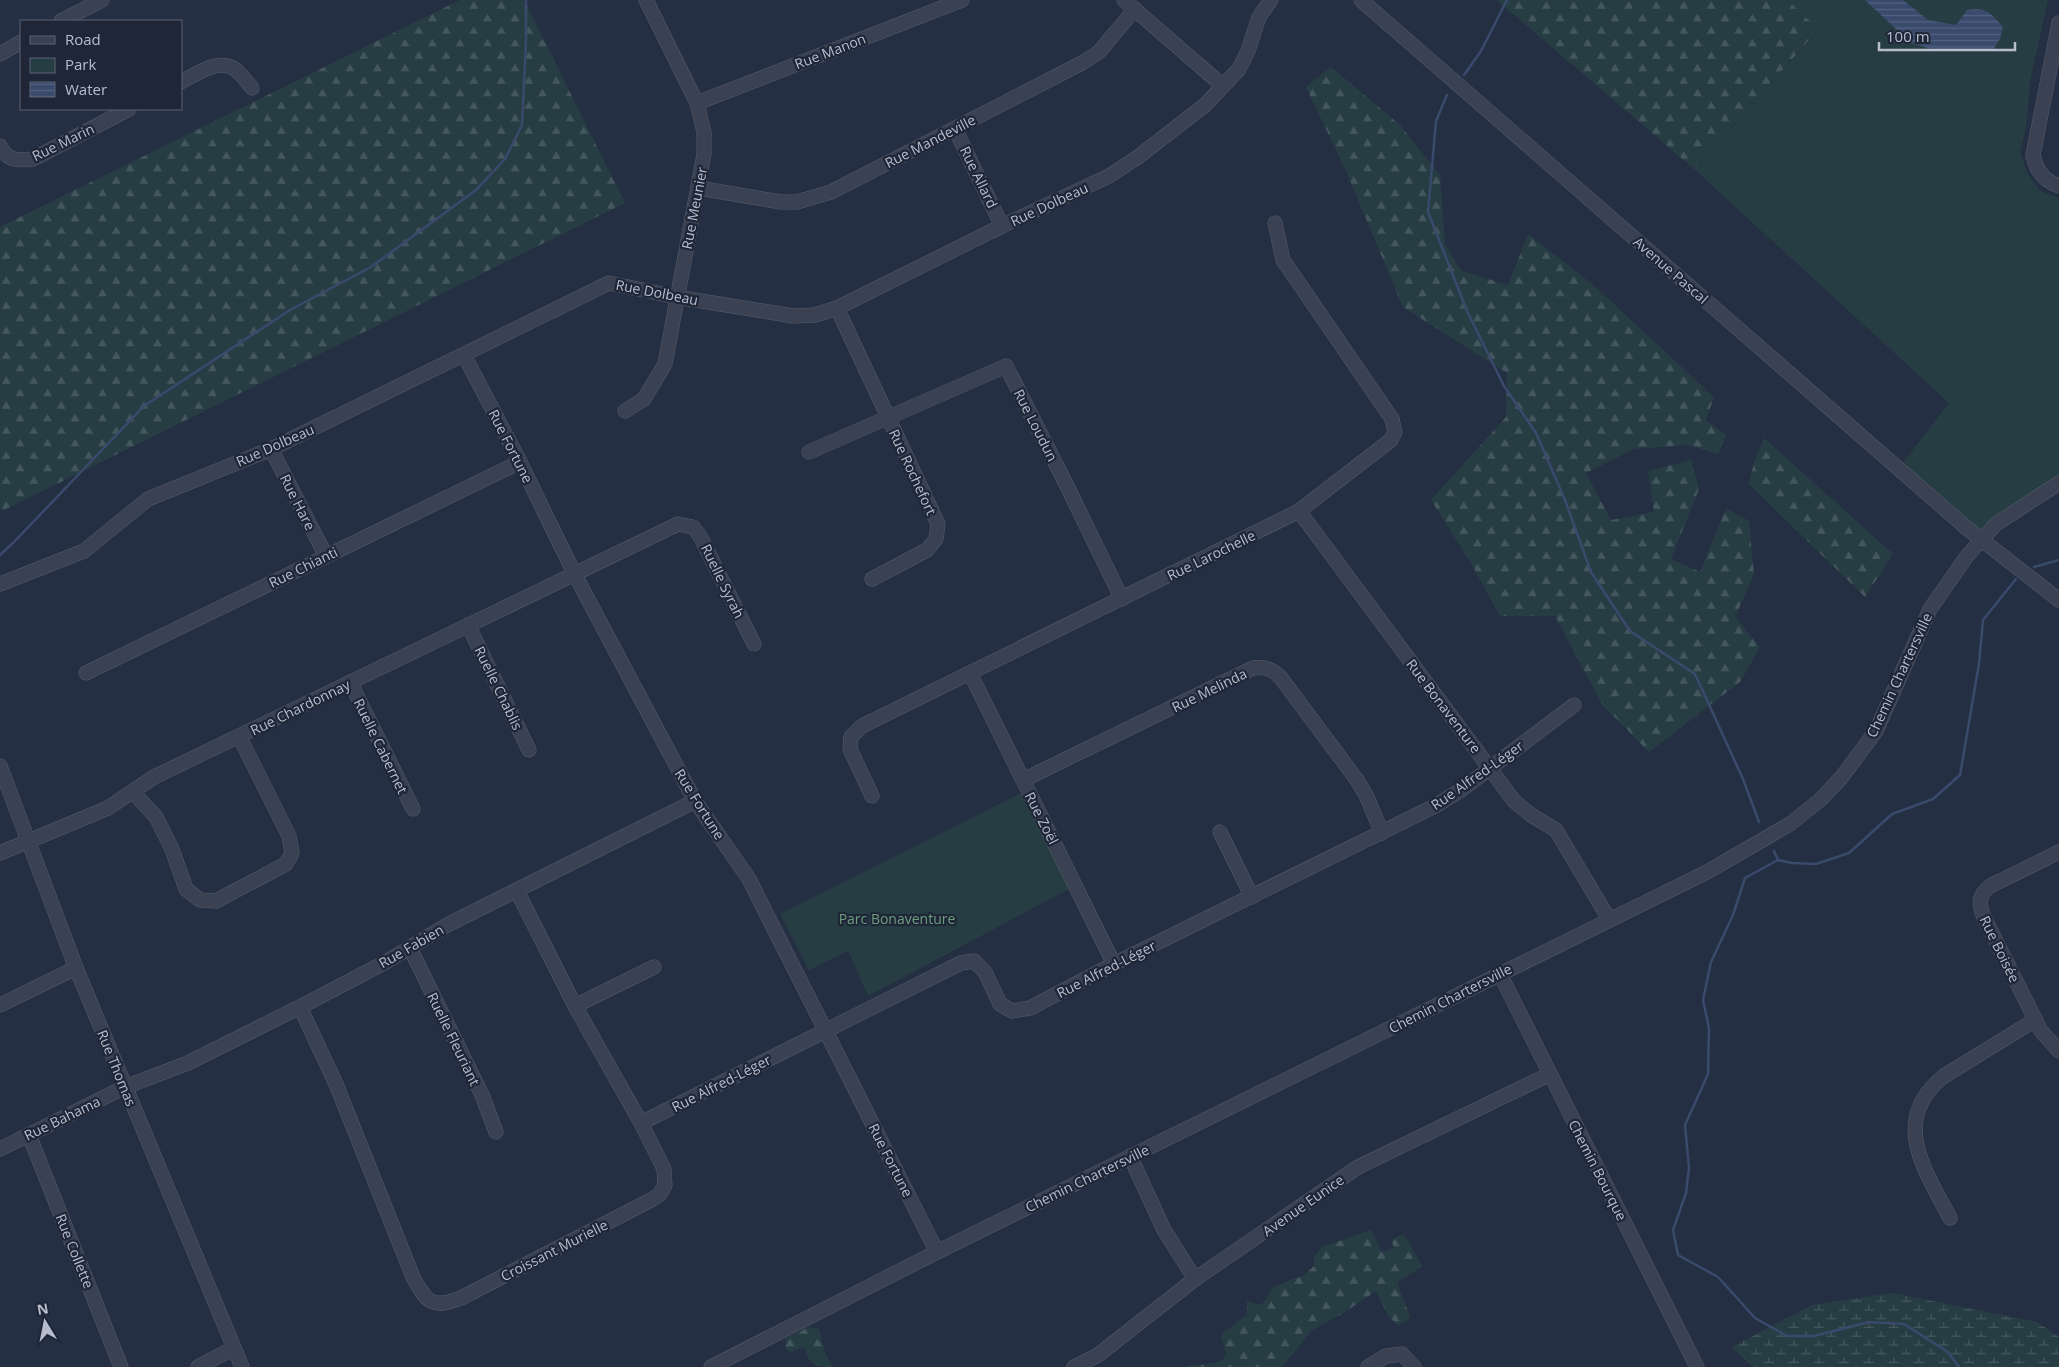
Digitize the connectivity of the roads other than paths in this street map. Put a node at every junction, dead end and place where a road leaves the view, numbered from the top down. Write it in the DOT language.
graph roads {
  1 [pos="102,0"];
  2 [pos="646,0"];
  3 [pos="962,0"];
  4 [pos="1271,0"];
  5 [pos="1361,0"];
  6 [pos="1130,5"];
  7 [pos="63,20"];
  8 [pos="2059,23"];
  9 [pos="20,43"];
  10 [pos="2057,48"];
  11 [pos="0,54"];
  12 [pos="182,81"];
  13 [pos="1223,86"];
  14 [pos="252,88"];
  15 [pos="697,103"];
  16 [pos="127,110"];
  17 [pos="955,129"];
  18 [pos="0,146"];
  19 [pos="2059,186"];
  20 [pos="698,188"];
  21 [pos="1275,223"];
  22 [pos="1002,226"];
  23 [pos="678,297"];
  24 [pos="837,308"];
  25 [pos="464,355"];
  26 [pos="625,411"];
  27 [pos="888,418"];
  28 [pos="271,449"];
  29 [pos="809,452"];
  30 [pos="520,462"];
  31 [pos="2059,483"];
  32 [pos="1299,511"];
  33 [pos="1981,539"];
  34 [pos="326,556"];
  35 [pos="574,573"];
  36 [pos="872,579"];
  37 [pos="0,584"];
  38 [pos="1122,599"];
  39 [pos="2059,600"];
  40 [pos="468,625"];
  41 [pos="754,644"];
  42 [pos="86,672"];
  43 [pos="970,673"];
  44 [pos="350,682"];
  45 [pos="1574,705"];
  46 [pos="240,736"];
  47 [pos="530,750"];
  48 [pos="0,766"];
  49 [pos="1489,767"];
  50 [pos="1022,780"];
  51 [pos="133,792"];
  52 [pos="872,796"];
  53 [pos="695,801"];
  54 [pos="413,809"];
  55 [pos="1220,832"];
  56 [pos="1382,833"];
  57 [pos="26,840"];
  58 [pos="2059,852"];
  59 [pos="0,853"];
  60 [pos="517,891"];
  61 [pos="1252,897"];
  62 [pos="1609,919"];
  63 [pos="410,948"];
  64 [pos="1114,964"];
  65 [pos="654,967"];
  66 [pos="76,968"];
  67 [pos="1500,974"];
  68 [pos="0,1005"];
  69 [pos="575,1006"];
  70 [pos="300,1007"];
  71 [pos="2035,1020"];
  72 [pos="826,1030"];
  73 [pos="2059,1051"];
  74 [pos="1550,1074"];
  75 [pos="125,1087"];
  76 [pos="641,1123"];
  77 [pos="496,1132"];
  78 [pos="29,1135"];
  79 [pos="0,1148"];
  80 [pos="1130,1156"];
  81 [pos="1950,1218"];
  82 [pos="937,1252"];
  83 [pos="1195,1279"];
  84 [pos="234,1348"];
  85 [pos="737,1361"];
  86 [pos="121,1367"];
  87 [pos="198,1367"];
  88 [pos="242,1367"];
  89 [pos="711,1367"];
  90 [pos="1074,1367"];
  91 [pos="1368,1367"];
  92 [pos="1414,1367"];
  93 [pos="1697,1367"];
  1 -- 7 [label="street"];
  2 -- 15 [label="street, Rue Meunier"];
  3 -- 15 [label="street, Rue Manon"];
  4 -- 13 [label="street, Rue Dolbeau"];
  5 -- 33 [label="street, Avenue Pascal"];
  6 -- 13 [label="street"];
  6 -- 17 [label="street, Rue Mandeville"];
  8 -- 10 [label="street"];
  9 -- 11 [label="street"];
  10 -- 19 [label="street"];
  12 -- 14 [label="street"];
  13 -- 22 [label="street, Rue Dolbeau"];
  15 -- 20 [label="street, Rue Meunier"];
  16 -- 18 [label="street, Rue Marin"];
  17 -- 20 [label="street, Rue Mandeville"];
  17 -- 22 [label="street, Rue Allard"];
  20 -- 23 [label="street, Rue Meunier"];
  21 -- 32 [label="street, Rue Larochelle"];
  22 -- 24 [label="street, Rue Dolbeau"];
  23 -- 24 [label="street, Rue Dolbeau"];
  23 -- 25 [label="street, Rue Dolbeau"];
  23 -- 26 [label="street, Rue Meunier"];
  24 -- 27 [label="street, Rue Rochefort"];
  25 -- 28 [label="street, Rue Dolbeau"];
  25 -- 30 [label="street, Rue Fortune"];
  27 -- 29 [label="street, Rue Rochefort"];
  27 -- 36 [label="street, Rue Rochefort"];
  27 -- 38 [label="street, Rue Loudun"];
  28 -- 34 [label="street, Rue Hare"];
  28 -- 37 [label="street, Rue Dolbeau"];
  30 -- 34 [label="street, Rue Chianti"];
  30 -- 35 [label="street, Rue Fortune"];
  31 -- 33 [label="street, Chemin Chartersville"];
  32 -- 38 [label="street, Rue Larochelle"];
  32 -- 49 [label="street, Rue Bonaventure"];
  33 -- 39 [label="street, Avenue Pascal"];
  33 -- 62 [label="street, Chemin Chartersville"];
  34 -- 42 [label="street, Rue Chianti"];
  35 -- 40 [label="street, Rue Chardonnay"];
  35 -- 41 [label="street, Ruelle Syrah"];
  35 -- 53 [label="street, Rue Fortune"];
  38 -- 43 [label="street, Rue Larochelle"];
  40 -- 44 [label="street, Rue Chardonnay"];
  40 -- 47 [label="street, Ruelle Chablis"];
  43 -- 50 [label="street, Rue Zoël"];
  43 -- 52 [label="street, Rue Larochelle"];
  44 -- 46 [label="street, Rue Chardonnay"];
  44 -- 54 [label="street, Ruelle Cabernet"];
  45 -- 49 [label="street, Rue Alfred-Léger"];
  46 -- 51 [label="street, Rue Chardonnay"];
  46 -- 51 [label="street"];
  48 -- 57 [label="street, Rue Thomas"];
  49 -- 56 [label="street, Rue Alfred-Léger"];
  49 -- 62 [label="street, Rue Bonaventure"];
  50 -- 56 [label="street, Rue Melinda"];
  50 -- 64 [label="street, Rue Zoël"];
  51 -- 57 [label="street, Rue Chardonnay"];
  53 -- 60 [label="street, Rue Fabien"];
  53 -- 72 [label="street, Rue Fortune"];
  55 -- 61 [label="street"];
  56 -- 61 [label="street, Rue Alfred-Léger"];
  57 -- 59 [label="street, Rue Chardonnay"];
  57 -- 66 [label="street, Rue Thomas"];
  58 -- 71 [label="street, Rue Boisée"];
  60 -- 63 [label="street, Rue Fabien"];
  60 -- 69 [label="street, Croissant Murielle"];
  61 -- 64 [label="street, Rue Alfred-Léger"];
  62 -- 67 [label="street, Chemin Chartersville"];
  63 -- 70 [label="street, Rue Fabien"];
  63 -- 77 [label="street, Ruelle Fleuriant"];
  64 -- 72 [label="street, Rue Alfred-Léger"];
  65 -- 69 [label="street"];
  66 -- 68 [label="street"];
  66 -- 75 [label="street, Rue Thomas"];
  67 -- 74 [label="street, Chemin Bourque"];
  67 -- 80 [label="street, Chemin Chartersville"];
  69 -- 76 [label="street, Croissant Murielle"];
  70 -- 75 [label="street, Rue Fabien"];
  70 -- 76 [label="street, Croissant Murielle"];
  71 -- 73 [label="street, Rue Boisée"];
  71 -- 81 [label="street"];
  72 -- 76 [label="street, Rue Alfred-Léger"];
  72 -- 82 [label="street, Rue Fortune"];
  74 -- 83 [label="street, Avenue Eunice"];
  74 -- 93 [label="street, Chemin Bourque"];
  75 -- 78 [label="street, Rue Bahama"];
  75 -- 84 [label="street, Rue Thomas"];
  78 -- 79 [label="street, Rue Bahama"];
  78 -- 86 [label="street, Rue Collette"];
  80 -- 82 [label="street, Chemin Chartersville"];
  80 -- 83 [label="street"];
  82 -- 85 [label="street, Chemin Chartersville"];
  83 -- 90 [label="street, Avenue Eunice"];
  84 -- 87 [label="street"];
  84 -- 88 [label="street, Rue Thomas"];
  85 -- 89 [label="street, Chemin Chartersville"];
  91 -- 92 [label="street"];
}
